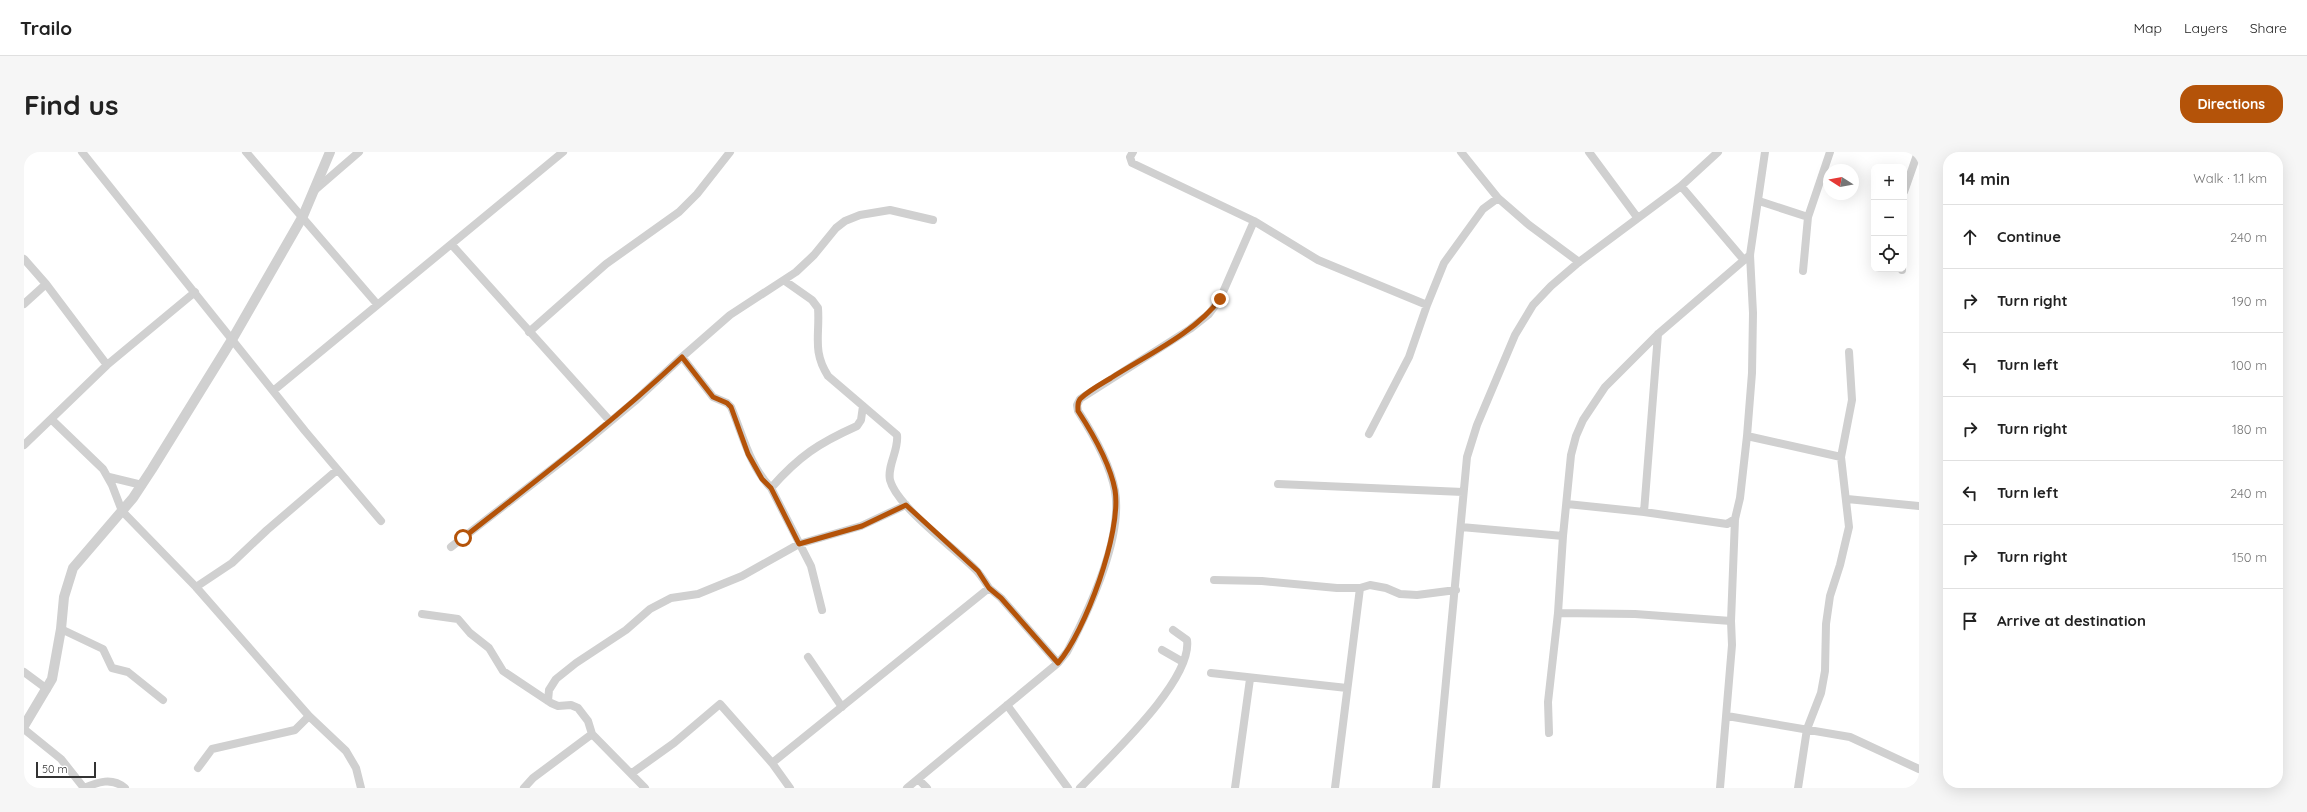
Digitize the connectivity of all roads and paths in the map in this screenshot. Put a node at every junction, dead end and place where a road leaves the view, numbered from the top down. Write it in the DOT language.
graph roads {
  1 [pos="82,152"];
  2 [pos="246,152"];
  3 [pos="330,152"];
  4 [pos="359,152"];
  5 [pos="563,152"];
  6 [pos="730,152"];
  7 [pos="1133,152"];
  8 [pos="1461,152"];
  9 [pos="1588,152"];
  10 [pos="1718,152"];
  11 [pos="1765,152"];
  12 [pos="1830,152"];
  13 [pos="1918,152"];
  14 [pos="1907,183"];
  15 [pos="1681,186"];
  16 [pos="314,190"];
  17 [pos="1498,198"];
  18 [pos="1759,201"];
  19 [pos="302,216"];
  20 [pos="1637,217"];
  21 [pos="1808,217"];
  22 [pos="933,220"];
  23 [pos="1254,221"];
  24 [pos="452,245"];
  25 [pos="1747,257"];
  26 [pos="24,259"];
  27 [pos="1579,262"];
  28 [pos="1803,271"];
  29 [pos="785,281"];
  30 [pos="46,284"];
  31 [pos="195,292"];
  32 [pos="24,304"];
  33 [pos="377,304"];
  34 [pos="1427,305"];
  35 [pos="529,332"];
  36 [pos="1658,334"];
  37 [pos="233,338"];
  38 [pos="1849,352"];
  39 [pos="682,357"];
  40 [pos="107,365"];
  41 [pos="273,391"];
  42 [pos="862,406"];
  43 [pos="51,419"];
  44 [pos="610,421"];
  45 [pos="1370,434"];
  46 [pos="1748,436"];
  47 [pos="24,445"];
  48 [pos="1841,457"];
  49 [pos="337,470"];
  50 [pos="109,477"];
  51 [pos="1278,484"];
  52 [pos="142,486"];
  53 [pos="771,488"];
  54 [pos="1463,492"];
  55 [pos="1847,499"];
  56 [pos="1567,504"];
  57 [pos="906,505"];
  58 [pos="1919,506"];
  59 [pos="122,511"];
  60 [pos="1644,512"];
  61 [pos="1735,519"];
  62 [pos="381,521"];
  63 [pos="1461,527"];
  64 [pos="1563,536"];
  65 [pos="799,544"];
  66 [pos="451,547"];
  67 [pos="1214,580"];
  68 [pos="196,587"];
  69 [pos="989,588"];
  70 [pos="1360,588"];
  71 [pos="1456,590"];
  72 [pos="822,610"];
  73 [pos="1558,613"];
  74 [pos="422,614"];
  75 [pos="1731,621"];
  76 [pos="61,628"];
  77 [pos="1173,630"];
  78 [pos="1162,650"];
  79 [pos="808,657"];
  80 [pos="1183,662"];
  81 [pos="1058,663"];
  82 [pos="24,672"];
  83 [pos="1211,673"];
  84 [pos="1250,679"];
  85 [pos="1347,688"];
  86 [pos="47,689"];
  87 [pos="163,700"];
  88 [pos="548,701"];
  89 [pos="1007,705"];
  90 [pos="842,707"];
  91 [pos="308,716"];
  92 [pos="1727,716"];
  93 [pos="24,726"];
  94 [pos="1807,729"];
  95 [pos="24,730"];
  96 [pos="1549,733"];
  97 [pos="592,734"];
  98 [pos="772,763"];
  99 [pos="198,768"];
  100 [pos="1919,769"];
  101 [pos="632,773"];
  102 [pos="918,779"];
  103 [pos="360,785"];
  104 [pos="84,788"];
  105 [pos="125,788"];
  106 [pos="352,788"];
  107 [pos="524,788"];
  108 [pos="645,788"];
  109 [pos="790,788"];
  110 [pos="906,788"];
  111 [pos="927,788"];
  112 [pos="1068,788"];
  113 [pos="1080,788"];
  114 [pos="1235,788"];
  115 [pos="1335,788"];
  116 [pos="1436,788"];
  117 [pos="1720,788"];
  118 [pos="1798,788"];
  1 -- 31 [label="street"];
  2 -- 19 [label="street"];
  3 -- 16 [label="street"];
  4 -- 16 [label="street"];
  5 -- 24 [label="street"];
  6 -- 35 [label="street"];
  7 -- 23 [label="street"];
  8 -- 17 [label="street"];
  9 -- 20 [label="street"];
  10 -- 15 [label="street"];
  11 -- 18 [label="street"];
  12 -- 21 [label="street"];
  13 -- 14 [label="street"];
  15 -- 20 [label="street"];
  15 -- 25 [label="street"];
  16 -- 19 [label="street"];
  17 -- 27 [label="street"];
  17 -- 34 [label="street"];
  18 -- 21 [label="street"];
  18 -- 25 [label="street"];
  19 -- 33 [label="street"];
  19 -- 37 [label="street"];
  20 -- 27 [label="street"];
  21 -- 28 [label="street"];
  22 -- 29 [label="street"];
  23 -- 34 [label="street"];
  23 -- 81 [label="street"];
  24 -- 33 [label="street"];
  24 -- 35 [label="street"];
  25 -- 36 [label="street"];
  25 -- 46 [label="street"];
  26 -- 30 [label="street"];
  27 -- 54 [label="street"];
  29 -- 39 [label="street"];
  29 -- 42 [label="street"];
  30 -- 32 [label="street"];
  30 -- 40 [label="street"];
  31 -- 37 [label="street"];
  31 -- 40 [label="street"];
  33 -- 41 [label="street"];
  34 -- 45 [label="street"];
  35 -- 44 [label="street"];
  36 -- 56 [label="street"];
  36 -- 60 [label="street"];
  37 -- 41 [label="street"];
  37 -- 52 [label="street"];
  38 -- 48 [label="street"];
  39 -- 44 [label="street"];
  39 -- 53 [label="street"];
  40 -- 43 [label="street"];
  41 -- 49 [label="street"];
  42 -- 53 [label="street"];
  42 -- 57 [label="street"];
  43 -- 47 [label="street"];
  43 -- 50 [label="street"];
  44 -- 66 [label="street"];
  46 -- 48 [label="street"];
  46 -- 61 [label="street"];
  48 -- 55 [label="street"];
  49 -- 62 [label="street"];
  49 -- 68 [label="street"];
  50 -- 52 [label="street"];
  50 -- 59 [label="street"];
  51 -- 54 [label="street"];
  52 -- 59 [label="street"];
  53 -- 65 [label="street"];
  54 -- 63 [label="street"];
  55 -- 58 [label="street"];
  55 -- 94 [label="street"];
  56 -- 60 [label="street"];
  56 -- 64 [label="street"];
  57 -- 65 [label="street"];
  57 -- 69 [label="street"];
  59 -- 68 [label="street"];
  59 -- 76 [label="street"];
  60 -- 61 [label="street"];
  61 -- 75 [label="street"];
  63 -- 64 [label="street"];
  63 -- 71 [label="street"];
  64 -- 73 [label="street"];
  65 -- 72 [label="street"];
  65 -- 88 [label="street"];
  67 -- 70 [label="street"];
  68 -- 91 [label="street"];
  69 -- 81 [label="street"];
  69 -- 90 [label="street"];
  70 -- 71 [label="street"];
  70 -- 85 [label="street"];
  71 -- 116 [label="street"];
  73 -- 75 [label="street"];
  73 -- 96 [label="street"];
  74 -- 88 [label="street"];
  75 -- 92 [label="street"];
  76 -- 86 [label="street"];
  76 -- 87 [label="street"];
  77 -- 80 [label="street"];
  78 -- 80 [label="street"];
  79 -- 90 [label="street"];
  80 -- 113 [label="street"];
  81 -- 89 [label="street"];
  82 -- 86 [label="street"];
  83 -- 84 [label="street"];
  84 -- 85 [label="street"];
  84 -- 114 [label="street"];
  85 -- 115 [label="street"];
  86 -- 93 [label="street"];
  88 -- 97 [label="street"];
  89 -- 102 [label="street"];
  89 -- 112 [label="street"];
  90 -- 98 [label="street"];
  91 -- 99 [label="street"];
  91 -- 103 [label="street"];
  92 -- 94 [label="street"];
  92 -- 117 [label="street"];
  94 -- 100 [label="street"];
  94 -- 118 [label="street"];
  95 -- 104 [label="street"];
  97 -- 101 [label="street"];
  97 -- 107 [label="street"];
  98 -- 101 [label="street"];
  98 -- 109 [label="street"];
  101 -- 108 [label="street"];
  102 -- 110 [label="street"];
  102 -- 111 [label="street"];
  103 -- 106 [label="street"];
  104 -- 105 [label="street"];
}
